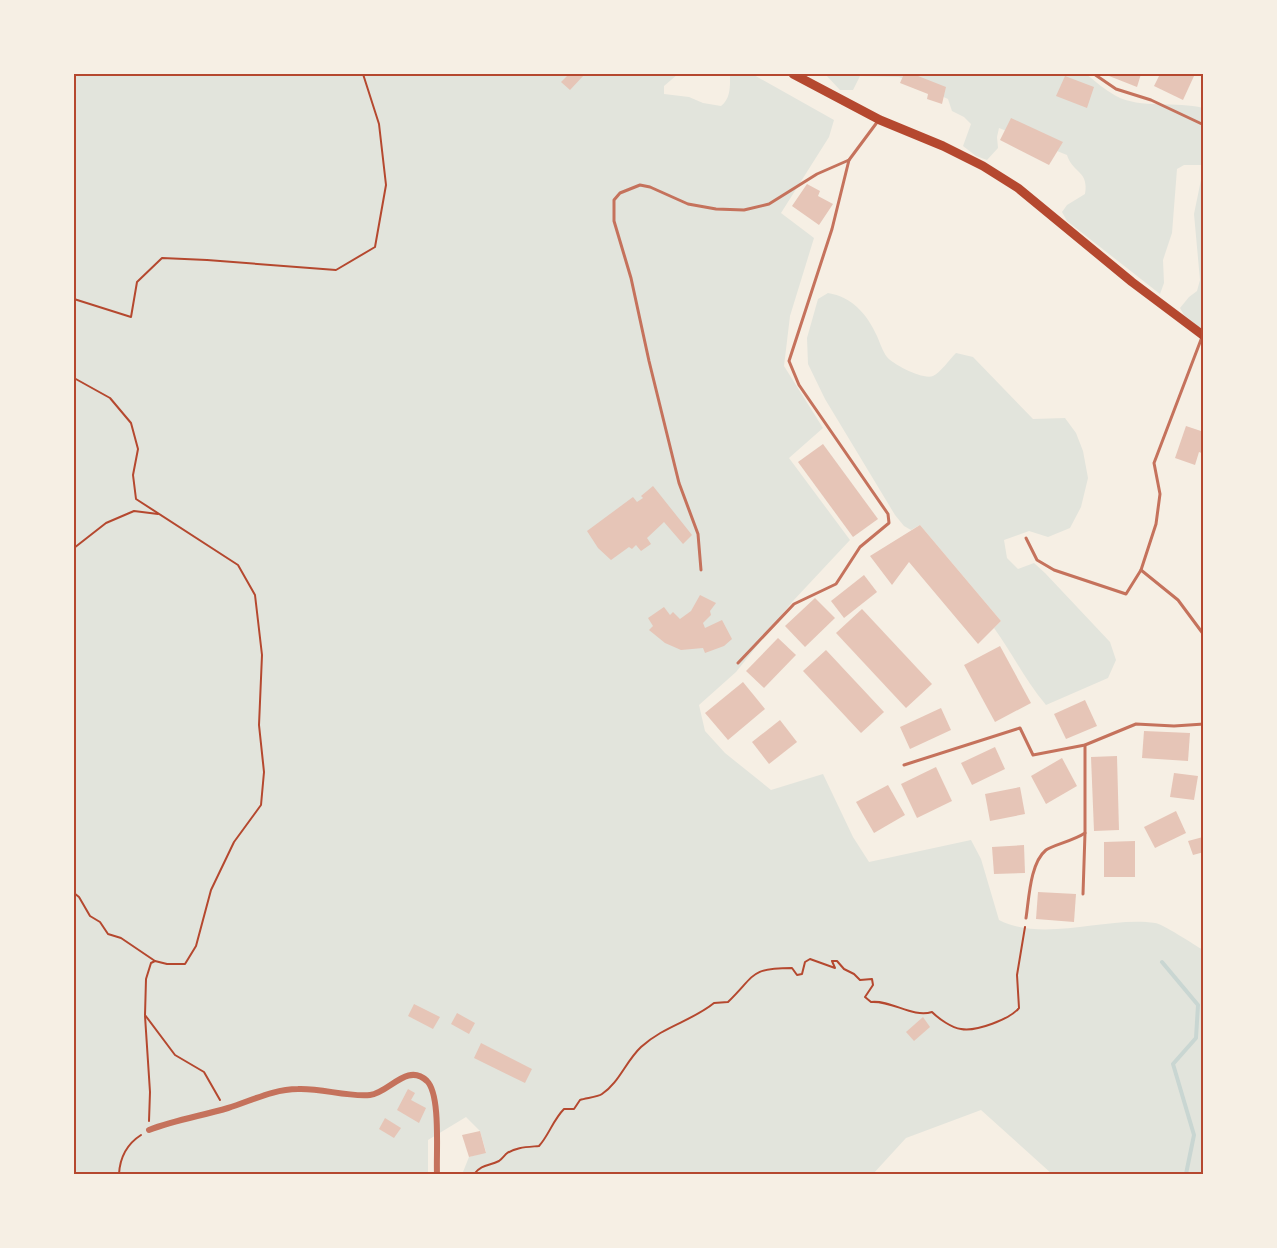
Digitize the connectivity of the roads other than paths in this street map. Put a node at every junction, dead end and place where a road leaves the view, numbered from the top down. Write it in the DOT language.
graph roads {
  1 [pos="793,74"];
  2 [pos="1094,74"];
  3 [pos="880,120"];
  4 [pos="1203,125"];
  5 [pos="849,160"];
  6 [pos="1203,336"];
  7 [pos="1026,538"];
  8 [pos="700,570"];
  9 [pos="1141,570"];
  10 [pos="1203,635"];
  11 [pos="738,663"];
  12 [pos="1203,724"];
  13 [pos="1085,744"];
  14 [pos="904,765"];
  15 [pos="1085,833"];
  16 [pos="1083,894"];
  17 [pos="1026,918"];
  18 [pos="149,1130"];
  19 [pos="437,1174"];
  1 -- 3 [label="main road"];
  2 -- 4 [label="lane"];
  3 -- 5 [label="lane"];
  3 -- 6 [label="main road"];
  5 -- 8 [label="lane"];
  5 -- 11 [label="lane"];
  6 -- 9 [label="lane"];
  7 -- 9 [label="lane"];
  9 -- 10 [label="lane"];
  12 -- 13 [label="lane"];
  13 -- 14 [label="lane"];
  13 -- 15 [label="lane"];
  15 -- 16 [label="lane"];
  15 -- 17 [label="lane"];
  18 -- 19 [label="street"];
}
